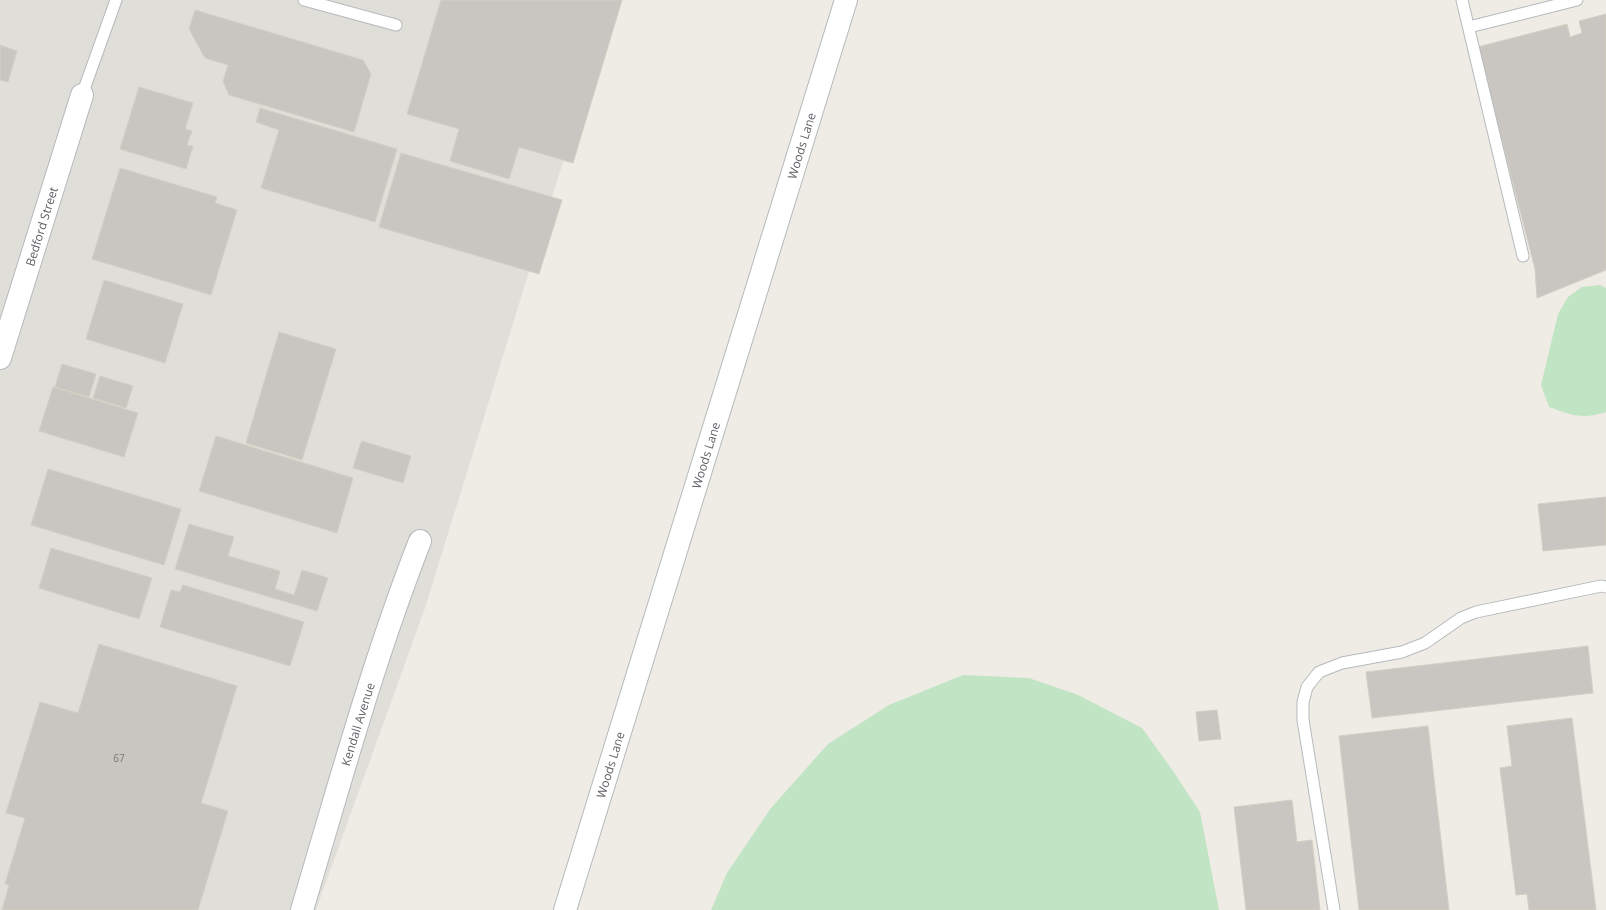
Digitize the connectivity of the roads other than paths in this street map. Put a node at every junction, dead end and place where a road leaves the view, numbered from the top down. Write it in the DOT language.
graph roads {
  1 [pos="116,0"];
  2 [pos="304,0"];
  3 [pos="846,0"];
  4 [pos="1462,0"];
  5 [pos="1578,0"];
  6 [pos="396,25"];
  7 [pos="1469,27"];
  8 [pos="82,95"];
  9 [pos="1523,256"];
  10 [pos="0,358"];
  11 [pos="420,541"];
  12 [pos="1606,587"];
  13 [pos="302,910"];
  14 [pos="565,910"];
  15 [pos="1334,910"];
  1 -- 8 [label="lane"];
  2 -- 6 [label="lane"];
  3 -- 14 [label="street, Woods Lane"];
  4 -- 7 [label="lane"];
  5 -- 7 [label="lane"];
  7 -- 9 [label="lane"];
  8 -- 10 [label="street, Bedford Street"];
  11 -- 13 [label="street, Kendall Avenue"];
  12 -- 15 [label="lane"];
}
